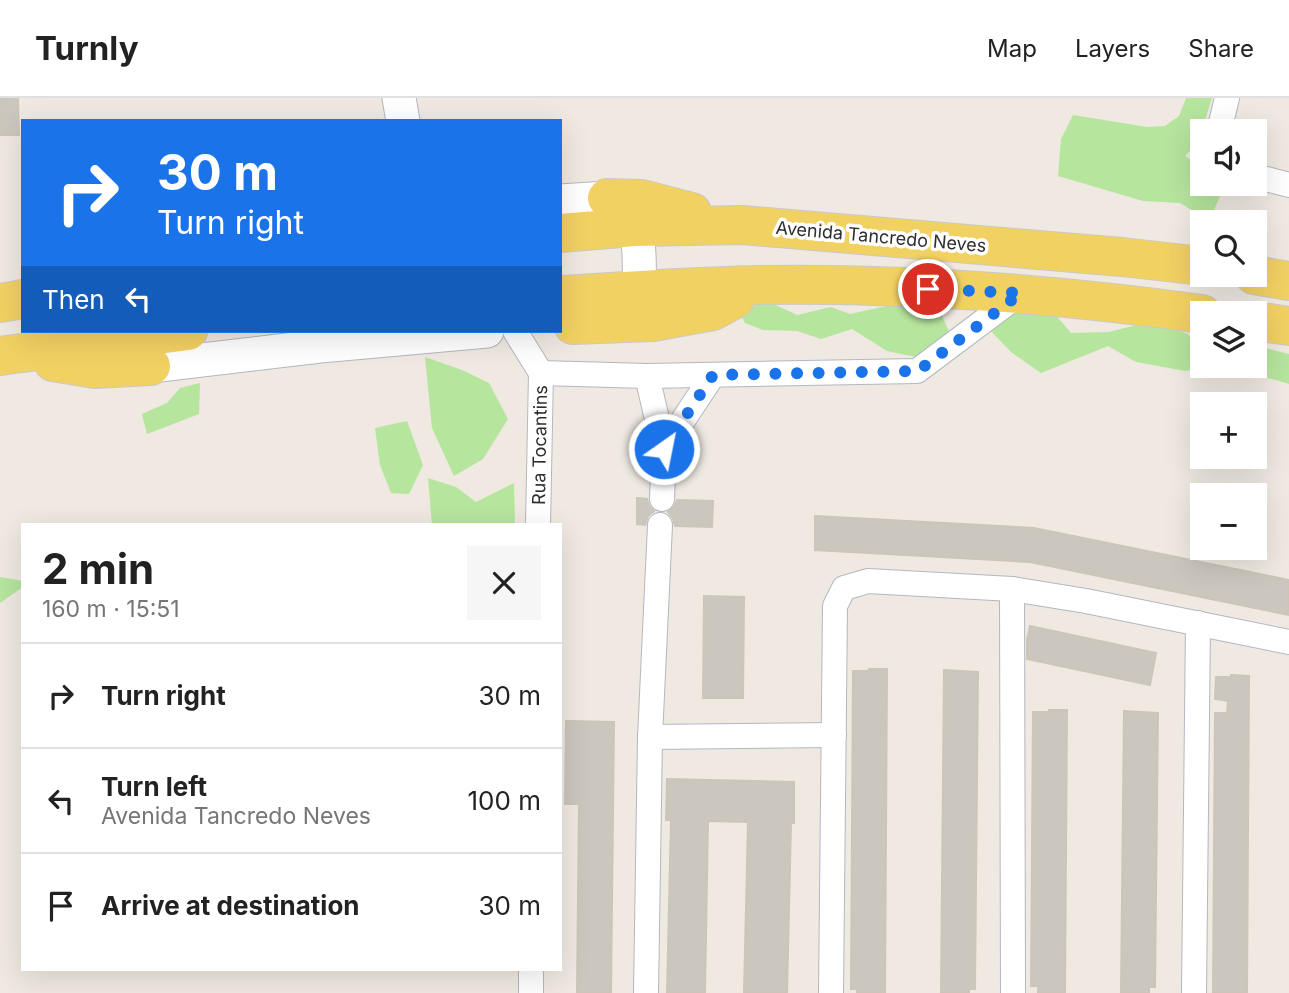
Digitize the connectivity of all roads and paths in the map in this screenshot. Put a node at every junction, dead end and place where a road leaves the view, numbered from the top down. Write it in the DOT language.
graph roads {
  1 [pos="385,98"];
  2 [pos="399,98"];
  3 [pos="1227,98"];
  4 [pos="384,119"];
  5 [pos="403,119"];
  6 [pos="1222,119"];
  7 [pos="1267,179"];
  8 [pos="1289,185"];
  9 [pos="607,198"];
  10 [pos="562,201"];
  11 [pos="742,225"];
  12 [pos="634,227"];
  13 [pos="562,233"];
  14 [pos="1190,265"];
  15 [pos="1267,277"];
  16 [pos="1289,281"];
  17 [pos="761,285"];
  18 [pos="639,291"];
  19 [pos="1021,293"];
  20 [pos="1190,312"];
  21 [pos="564,315"];
  22 [pos="1267,323"];
  23 [pos="1289,326"];
  24 [pos="181,333"];
  25 [pos="466,333"];
  26 [pos="517,333"];
  27 [pos="136,345"];
  28 [pos="5,356"];
  29 [pos="541,373"];
  30 [pos="713,375"];
  31 [pos="647,376"];
  32 [pos="664,449"];
  33 [pos="662,499"];
  34 [pos="538,523"];
  35 [pos="660,525"];
  36 [pos="1012,589"];
  37 [pos="1198,623"];
  38 [pos="1289,642"];
  39 [pos="834,735"];
  40 [pos="650,737"];
  41 [pos="531,971"];
  42 [pos="531,993"];
  43 [pos="646,993"];
  44 [pos="831,993"];
  45 [pos="1013,993"];
  46 [pos="1194,993"];
  1 -- 4 [label="main road"];
  2 -- 5 [label="main road"];
  3 -- 6 [label="street"];
  7 -- 8 [label="street"];
  9 -- 10 [label="main road"];
  9 -- 11 [label="main road"];
  9 -- 12 [label="main road"];
  11 -- 12 [label="main road, Avenida Tancredo Neves"];
  11 -- 14 [label="main road, Avenida Tancredo Neves"];
  12 -- 13 [label="main road, Avenida Tancredo Neves"];
  12 -- 18 [label="main road"];
  15 -- 16 [label="main road"];
  17 -- 18 [label="main road"];
  17 -- 19 [label="main road"];
  17 -- 21 [label="main road"];
  18 -- 21 [label="main road"];
  19 -- 20 [label="main road"];
  19 -- 30 [label="street"];
  22 -- 23 [label="main road"];
  24 -- 27 [label="main road"];
  25 -- 27 [label="main road"];
  26 -- 29 [label="street, Rua Tocantins"];
  27 -- 28 [label="main road"];
  29 -- 31 [label="street"];
  29 -- 34 [label="street, Rua Tocantins"];
  30 -- 31 [label="street"];
  30 -- 32 [label="street"];
  31 -- 32 [label="street"];
  32 -- 33 [label="street"];
  35 -- 40 [label="street"];
  36 -- 37 [label="street"];
  36 -- 39 [label="street"];
  36 -- 45 [label="street"];
  37 -- 38 [label="street"];
  37 -- 46 [label="street"];
  39 -- 40 [label="street"];
  39 -- 44 [label="street"];
  40 -- 43 [label="street"];
  41 -- 42 [label="street"];
}
